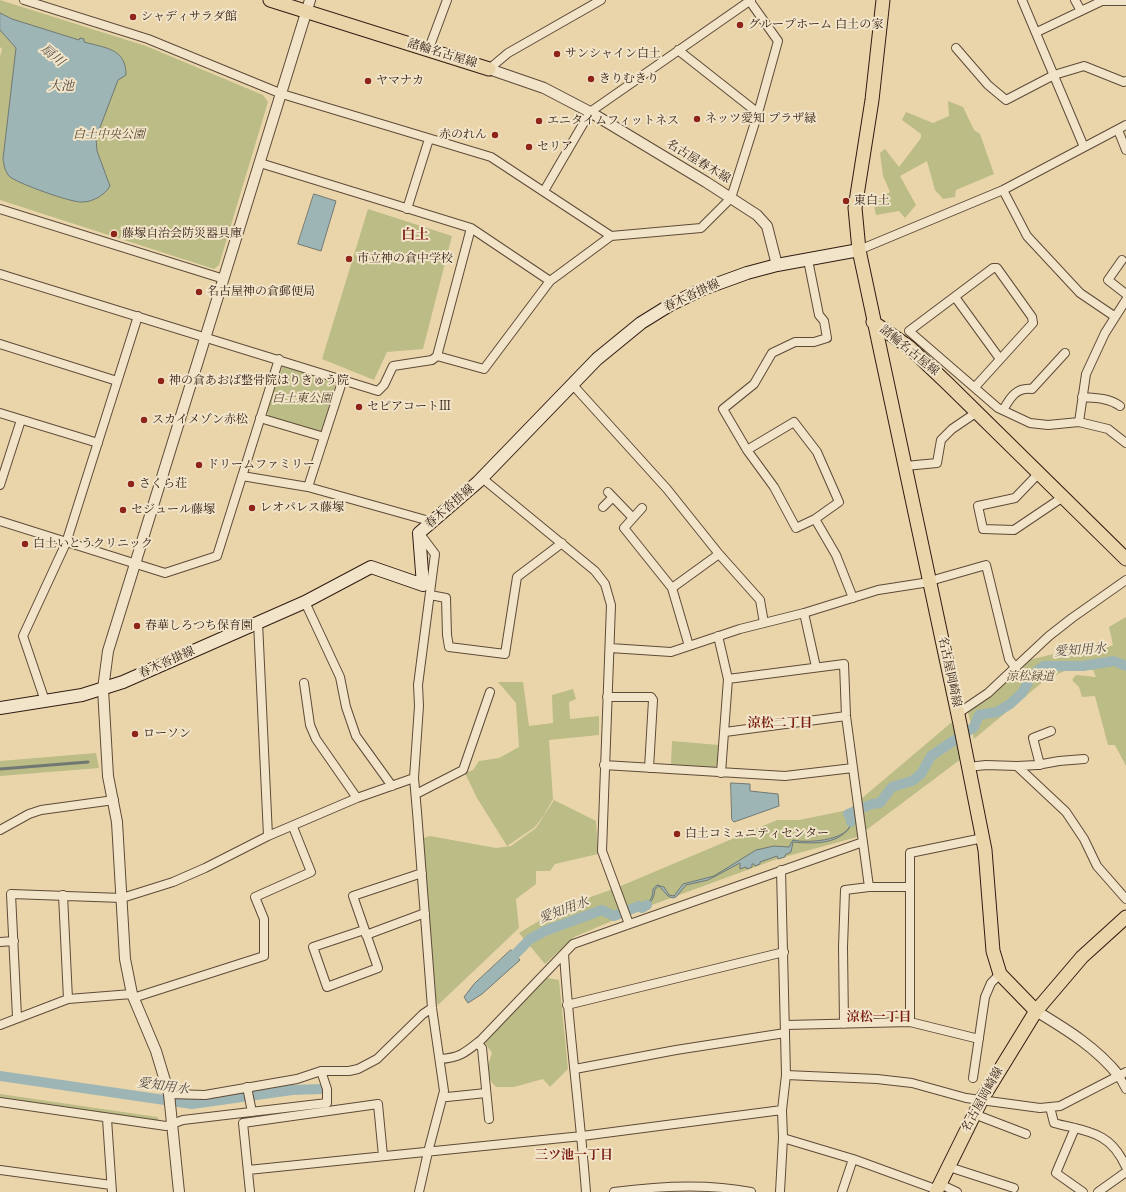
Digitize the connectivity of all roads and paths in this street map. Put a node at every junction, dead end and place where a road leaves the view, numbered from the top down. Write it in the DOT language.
graph roads {
  1 [pos="24,0"];
  2 [pos="270,0"];
  3 [pos="447,0"];
  4 [pos="601,0"];
  5 [pos="750,0"];
  6 [pos="883,0"];
  7 [pos="1022,0"];
  8 [pos="1075,0"];
  9 [pos="1126,1"];
  10 [pos="309,6"];
  11 [pos="1080,11"];
  12 [pos="1037,32"];
  13 [pos="956,48"];
  14 [pos="678,50"];
  15 [pos="428,51"];
  16 [pos="489,69"];
  17 [pos="1054,75"];
  18 [pos="1126,81"];
  19 [pos="282,94"];
  20 [pos="590,112"];
  21 [pos="758,113"];
  22 [pos="1126,125"];
  23 [pos="1118,130"];
  24 [pos="429,139"];
  25 [pos="1084,147"];
  26 [pos="1126,150"];
  27 [pos="260,163"];
  28 [pos="1003,190"];
  29 [pos="544,191"];
  30 [pos="732,198"];
  31 [pos="0,209"];
  32 [pos="407,209"];
  33 [pos="471,228"];
  34 [pos="611,236"];
  35 [pos="859,250"];
  36 [pos="808,260"];
  37 [pos="1122,260"];
  38 [pos="776,265"];
  39 [pos="0,274"];
  40 [pos="224,279"];
  41 [pos="550,281"];
  42 [pos="1126,294"];
  43 [pos="955,297"];
  44 [pos="1126,300"];
  45 [pos="138,316"];
  46 [pos="1114,316"];
  47 [pos="873,322"];
  48 [pos="910,331"];
  49 [pos="205,338"];
  50 [pos="900,340"];
  51 [pos="0,344"];
  52 [pos="1065,352"];
  53 [pos="437,356"];
  54 [pos="279,359"];
  55 [pos="1000,359"];
  56 [pos="343,379"];
  57 [pos="117,381"];
  58 [pos="572,384"];
  59 [pos="975,387"];
  60 [pos="1082,398"];
  61 [pos="1120,406"];
  62 [pos="1003,410"];
  63 [pos="976,412"];
  64 [pos="0,413"];
  65 [pos="260,418"];
  66 [pos="21,420"];
  67 [pos="1079,422"];
  68 [pos="324,438"];
  69 [pos="98,443"];
  70 [pos="1126,443"];
  71 [pos="748,450"];
  72 [pos="905,466"];
  73 [pos="1039,473"];
  74 [pos="242,476"];
  75 [pos="482,478"];
  76 [pos="0,485"];
  77 [pos="308,487"];
  78 [pos="1063,497"];
  79 [pos="603,507"];
  80 [pos="642,508"];
  81 [pos="633,518"];
  82 [pos="815,519"];
  83 [pos="0,521"];
  84 [pos="433,522"];
  85 [pos="420,533"];
  86 [pos="66,543"];
  87 [pos="562,543"];
  88 [pos="719,554"];
  89 [pos="1126,559"];
  90 [pos="135,564"];
  91 [pos="1126,580"];
  92 [pos="930,581"];
  93 [pos="672,588"];
  94 [pos="430,595"];
  95 [pos="853,598"];
  96 [pos="305,602"];
  97 [pos="804,613"];
  98 [pos="258,622"];
  99 [pos="764,623"];
  100 [pos="718,636"];
  101 [pos="689,646"];
  102 [pos="610,648"];
  103 [pos="816,667"];
  104 [pos="1016,667"];
  105 [pos="728,679"];
  106 [pos="304,683"];
  107 [pos="103,689"];
  108 [pos="490,692"];
  109 [pos="607,697"];
  110 [pos="45,701"];
  111 [pos="0,708"];
  112 [pos="846,716"];
  113 [pos="959,719"];
  114 [pos="1051,731"];
  115 [pos="725,732"];
  116 [pos="1084,759"];
  117 [pos="604,765"];
  118 [pos="1040,765"];
  119 [pos="1017,766"];
  120 [pos="968,767"];
  121 [pos="649,768"];
  122 [pos="853,768"];
  123 [pos="721,773"];
  124 [pos="414,778"];
  125 [pos="392,786"];
  126 [pos="416,794"];
  127 [pos="356,798"];
  128 [pos="114,800"];
  129 [pos="293,826"];
  130 [pos="0,830"];
  131 [pos="268,836"];
  132 [pos="983,838"];
  133 [pos="863,842"];
  134 [pos="781,870"];
  135 [pos="422,873"];
  136 [pos="869,887"];
  137 [pos="910,887"];
  138 [pos="64,896"];
  139 [pos="122,898"];
  140 [pos="1126,899"];
  141 [pos="425,913"];
  142 [pos="1126,917"];
  143 [pos="628,922"];
  144 [pos="365,932"];
  145 [pos="14,941"];
  146 [pos="0,942"];
  147 [pos="784,952"];
  148 [pos="564,954"];
  149 [pos="1000,974"];
  150 [pos="132,996"];
  151 [pos="68,999"];
  152 [pos="567,1005"];
  153 [pos="432,1008"];
  154 [pos="1036,1011"];
  155 [pos="17,1018"];
  156 [pos="910,1022"];
  157 [pos="844,1024"];
  158 [pos="0,1025"];
  159 [pos="785,1029"];
  160 [pos="979,1039"];
  161 [pos="477,1043"];
  162 [pos="440,1059"];
  163 [pos="575,1069"];
  164 [pos="322,1071"];
  165 [pos="786,1074"];
  166 [pos="1122,1074"];
  167 [pos="973,1078"];
  168 [pos="247,1087"];
  169 [pos="1126,1089"];
  170 [pos="486,1093"];
  171 [pos="169,1094"];
  172 [pos="443,1096"];
  173 [pos="982,1099"];
  174 [pos="0,1102"];
  175 [pos="1050,1107"];
  176 [pos="782,1110"];
  177 [pos="252,1112"];
  178 [pos="974,1114"];
  179 [pos="172,1117"];
  180 [pos="107,1119"];
  181 [pos="489,1119"];
  182 [pos="1075,1128"];
  183 [pos="1026,1134"];
  184 [pos="582,1136"];
  185 [pos="784,1138"];
  186 [pos="428,1152"];
  187 [pos="383,1156"];
  188 [pos="853,1159"];
  189 [pos="949,1167"];
  190 [pos="1126,1167"];
  191 [pos="0,1170"];
  192 [pos="248,1170"];
  193 [pos="1126,1172"];
  194 [pos="112,1188"];
  195 [pos="938,1188"];
  196 [pos="1014,1188"];
  197 [pos="179,1192"];
  198 [pos="250,1192"];
  199 [pos="419,1192"];
  200 [pos="586,1192"];
  201 [pos="614,1192"];
  202 [pos="751,1192"];
  203 [pos="780,1192"];
  204 [pos="842,1192"];
  205 [pos="957,1192"];
  206 [pos="1084,1192"];
  207 [pos="1098,1192"];
  1 -- 19 [label="street"];
  2 -- 10 [label="main road, 諸輪名古屋線"];
  3 -- 15 [label="street"];
  4 -- 16 [label="street, 諸輪名古屋線"];
  5 -- 14 [label="street"];
  5 -- 21 [label="street"];
  6 -- 35 [label="main road, 諸輪名古屋線"];
  7 -- 12 [label="street"];
  8 -- 11 [label="street"];
  9 -- 11 [label="street"];
  10 -- 15 [label="main road, 諸輪名古屋線"];
  10 -- 19 [label="street"];
  11 -- 12 [label="street"];
  12 -- 17 [label="street"];
  13 -- 17 [label="street"];
  14 -- 20 [label="street"];
  14 -- 21 [label="street"];
  15 -- 16 [label="main road, 諸輪名古屋線"];
  16 -- 20 [label="street, 名古屋春木線"];
  17 -- 18 [label="street"];
  17 -- 25 [label="street"];
  19 -- 24 [label="street"];
  19 -- 27 [label="street"];
  20 -- 29 [label="street"];
  20 -- 30 [label="street, 名古屋春木線"];
  21 -- 30 [label="street"];
  22 -- 23 [label="street"];
  23 -- 25 [label="street"];
  23 -- 26 [label="street"];
  24 -- 29 [label="street"];
  24 -- 32 [label="street"];
  25 -- 28 [label="street"];
  27 -- 32 [label="street"];
  27 -- 40 [label="street"];
  28 -- 35 [label="street"];
  28 -- 46 [label="street"];
  29 -- 34 [label="street"];
  30 -- 34 [label="street"];
  30 -- 38 [label="street, 名古屋春木線"];
  31 -- 40 [label="street"];
  32 -- 33 [label="street"];
  33 -- 41 [label="street"];
  33 -- 53 [label="street"];
  34 -- 41 [label="street"];
  35 -- 36 [label="main road, 春木沓掛線"];
  35 -- 47 [label="main road, 諸輪名古屋線"];
  36 -- 38 [label="main road, 春木沓掛線"];
  36 -- 71 [label="street"];
  37 -- 42 [label="street"];
  38 -- 58 [label="main road, 春木沓掛線"];
  39 -- 45 [label="street"];
  40 -- 49 [label="street"];
  41 -- 53 [label="street"];
  43 -- 48 [label="street"];
  43 -- 55 [label="street"];
  43 -- 55 [label="street"];
  44 -- 46 [label="street"];
  45 -- 49 [label="street"];
  45 -- 57 [label="street"];
  46 -- 60 [label="street"];
  47 -- 50 [label="main road, 諸輪名古屋線"];
  47 -- 72 [label="main road, 名古屋岡崎線"];
  48 -- 50 [label="street"];
  48 -- 59 [label="street"];
  49 -- 54 [label="street"];
  49 -- 90 [label="street"];
  50 -- 63 [label="main road, 諸輪名古屋線"];
  51 -- 57 [label="street"];
  52 -- 62 [label="street"];
  53 -- 56 [label="street"];
  54 -- 56 [label="street"];
  54 -- 65 [label="street"];
  55 -- 59 [label="street"];
  56 -- 68 [label="street"];
  57 -- 69 [label="street"];
  58 -- 75 [label="main road, 春木沓掛線"];
  58 -- 88 [label="street"];
  59 -- 62 [label="street"];
  60 -- 61 [label="street"];
  60 -- 67 [label="street"];
  62 -- 67 [label="street"];
  63 -- 72 [label="street"];
  63 -- 73 [label="main road, 諸輪名古屋線"];
  64 -- 66 [label="street"];
  65 -- 68 [label="street"];
  65 -- 74 [label="street"];
  66 -- 69 [label="street"];
  66 -- 76 [label="street"];
  67 -- 70 [label="street"];
  68 -- 77 [label="street"];
  69 -- 86 [label="street"];
  71 -- 82 [label="street"];
  71 -- 82 [label="street"];
  72 -- 92 [label="main road, 名古屋岡崎線"];
  73 -- 78 [label="main road, 諸輪名古屋線"];
  73 -- 78 [label="street"];
  74 -- 77 [label="street"];
  74 -- 90 [label="street"];
  75 -- 84 [label="main road, 春木沓掛線"];
  75 -- 87 [label="street"];
  77 -- 84 [label="street"];
  78 -- 89 [label="main road, 諸輪名古屋線"];
  79 -- 81 [label="street"];
  80 -- 81 [label="street"];
  81 -- 93 [label="street"];
  82 -- 95 [label="street"];
  83 -- 86 [label="street"];
  84 -- 85 [label="main road, 春木沓掛線"];
  85 -- 94 [label="street"];
  85 -- 96 [label="main road, 春木沓掛線"];
  86 -- 90 [label="street"];
  86 -- 110 [label="street"];
  87 -- 94 [label="street"];
  87 -- 102 [label="street"];
  88 -- 93 [label="street"];
  88 -- 99 [label="street"];
  90 -- 107 [label="street"];
  91 -- 104 [label="street"];
  92 -- 95 [label="street"];
  92 -- 104 [label="street"];
  92 -- 113 [label="main road, 名古屋岡崎線"];
  93 -- 101 [label="street"];
  94 -- 124 [label="street"];
  95 -- 97 [label="street"];
  96 -- 98 [label="main road, 春木沓掛線"];
  96 -- 125 [label="street"];
  97 -- 99 [label="street"];
  97 -- 103 [label="street"];
  98 -- 107 [label="main road, 春木沓掛線"];
  98 -- 131 [label="street"];
  99 -- 100 [label="street"];
  100 -- 101 [label="street"];
  100 -- 105 [label="street"];
  101 -- 102 [label="street"];
  102 -- 109 [label="street"];
  103 -- 105 [label="street"];
  103 -- 112 [label="street"];
  104 -- 113 [label="street"];
  105 -- 115 [label="street"];
  106 -- 127 [label="street"];
  107 -- 110 [label="main road, 春木沓掛線"];
  107 -- 128 [label="street"];
  108 -- 126 [label="street"];
  109 -- 117 [label="street"];
  109 -- 121 [label="street"];
  110 -- 111 [label="main road, 春木沓掛線"];
  112 -- 115 [label="street"];
  112 -- 122 [label="street"];
  113 -- 120 [label="main road, 名古屋岡崎線"];
  114 -- 118 [label="street"];
  115 -- 123 [label="street"];
  116 -- 118 [label="street"];
  117 -- 121 [label="street"];
  117 -- 143 [label="street"];
  118 -- 119 [label="street"];
  119 -- 120 [label="street"];
  119 -- 140 [label="street"];
  120 -- 132 [label="main road, 名古屋岡崎線"];
  121 -- 123 [label="street"];
  122 -- 123 [label="street"];
  122 -- 133 [label="street"];
  124 -- 125 [label="street"];
  124 -- 126 [label="street"];
  125 -- 127 [label="street"];
  126 -- 135 [label="street"];
  127 -- 129 [label="street"];
  128 -- 130 [label="street"];
  128 -- 139 [label="street"];
  129 -- 131 [label="street"];
  129 -- 150 [label="street"];
  131 -- 139 [label="street"];
  132 -- 137 [label="street"];
  132 -- 149 [label="main road, 名古屋岡崎線"];
  133 -- 134 [label="street"];
  133 -- 136 [label="street"];
  134 -- 143 [label="street"];
  134 -- 147 [label="street"];
  135 -- 141 [label="street"];
  135 -- 144 [label="street"];
  136 -- 137 [label="street"];
  136 -- 157 [label="street"];
  137 -- 156 [label="street"];
  138 -- 139 [label="street"];
  138 -- 145 [label="street"];
  138 -- 151 [label="street"];
  139 -- 150 [label="street"];
  141 -- 144 [label="street"];
  141 -- 153 [label="street"];
  142 -- 154 [label="main road, 名古屋岡崎線"];
  143 -- 148 [label="street"];
  144 -- 144 [label="street"];
  145 -- 146 [label="street"];
  145 -- 155 [label="street"];
  147 -- 152 [label="street"];
  147 -- 159 [label="street"];
  148 -- 152 [label="street"];
  148 -- 161 [label="street"];
  149 -- 154 [label="main road, 名古屋岡崎線"];
  149 -- 160 [label="street"];
  150 -- 151 [label="street"];
  150 -- 171 [label="street"];
  151 -- 155 [label="street"];
  152 -- 163 [label="street"];
  153 -- 162 [label="street"];
  153 -- 164 [label="street"];
  154 -- 166 [label="street"];
  154 -- 173 [label="main road, 名古屋岡崎線"];
  155 -- 158 [label="street"];
  156 -- 157 [label="street"];
  156 -- 160 [label="street"];
  157 -- 159 [label="street"];
  159 -- 163 [label="street"];
  159 -- 165 [label="street"];
  160 -- 167 [label="street"];
  161 -- 162 [label="street"];
  161 -- 170 [label="street"];
  162 -- 172 [label="street"];
  163 -- 184 [label="street"];
  164 -- 168 [label="street"];
  164 -- 177 [label="street"];
  165 -- 173 [label="street"];
  165 -- 176 [label="street"];
  166 -- 169 [label="street"];
  166 -- 175 [label="street"];
  168 -- 171 [label="street"];
  168 -- 177 [label="street"];
  170 -- 172 [label="street"];
  170 -- 181 [label="street"];
  171 -- 179 [label="street"];
  172 -- 186 [label="street"];
  173 -- 175 [label="street"];
  173 -- 178 [label="main road, 名古屋岡崎線"];
  174 -- 180 [label="street"];
  175 -- 182 [label="street"];
  176 -- 184 [label="street"];
  176 -- 185 [label="street"];
  177 -- 179 [label="street"];
  178 -- 183 [label="street"];
  178 -- 189 [label="main road, 名古屋岡崎線"];
  179 -- 180 [label="street"];
  179 -- 197 [label="street"];
  180 -- 194 [label="street"];
  182 -- 190 [label="street"];
  182 -- 206 [label="street"];
  184 -- 186 [label="street"];
  184 -- 200 [label="street"];
  185 -- 188 [label="street"];
  185 -- 203 [label="street"];
  186 -- 187 [label="street"];
  186 -- 199 [label="street"];
  187 -- 192 [label="street"];
  187 -- 192 [label="street"];
  188 -- 195 [label="street"];
  188 -- 204 [label="street"];
  189 -- 195 [label="main road, 名古屋岡崎線"];
  189 -- 196 [label="street"];
  191 -- 194 [label="street"];
  192 -- 198 [label="street"];
  193 -- 207 [label="street"];
  195 -- 205 [label="street"];
  201 -- 202 [label="street"];
}
